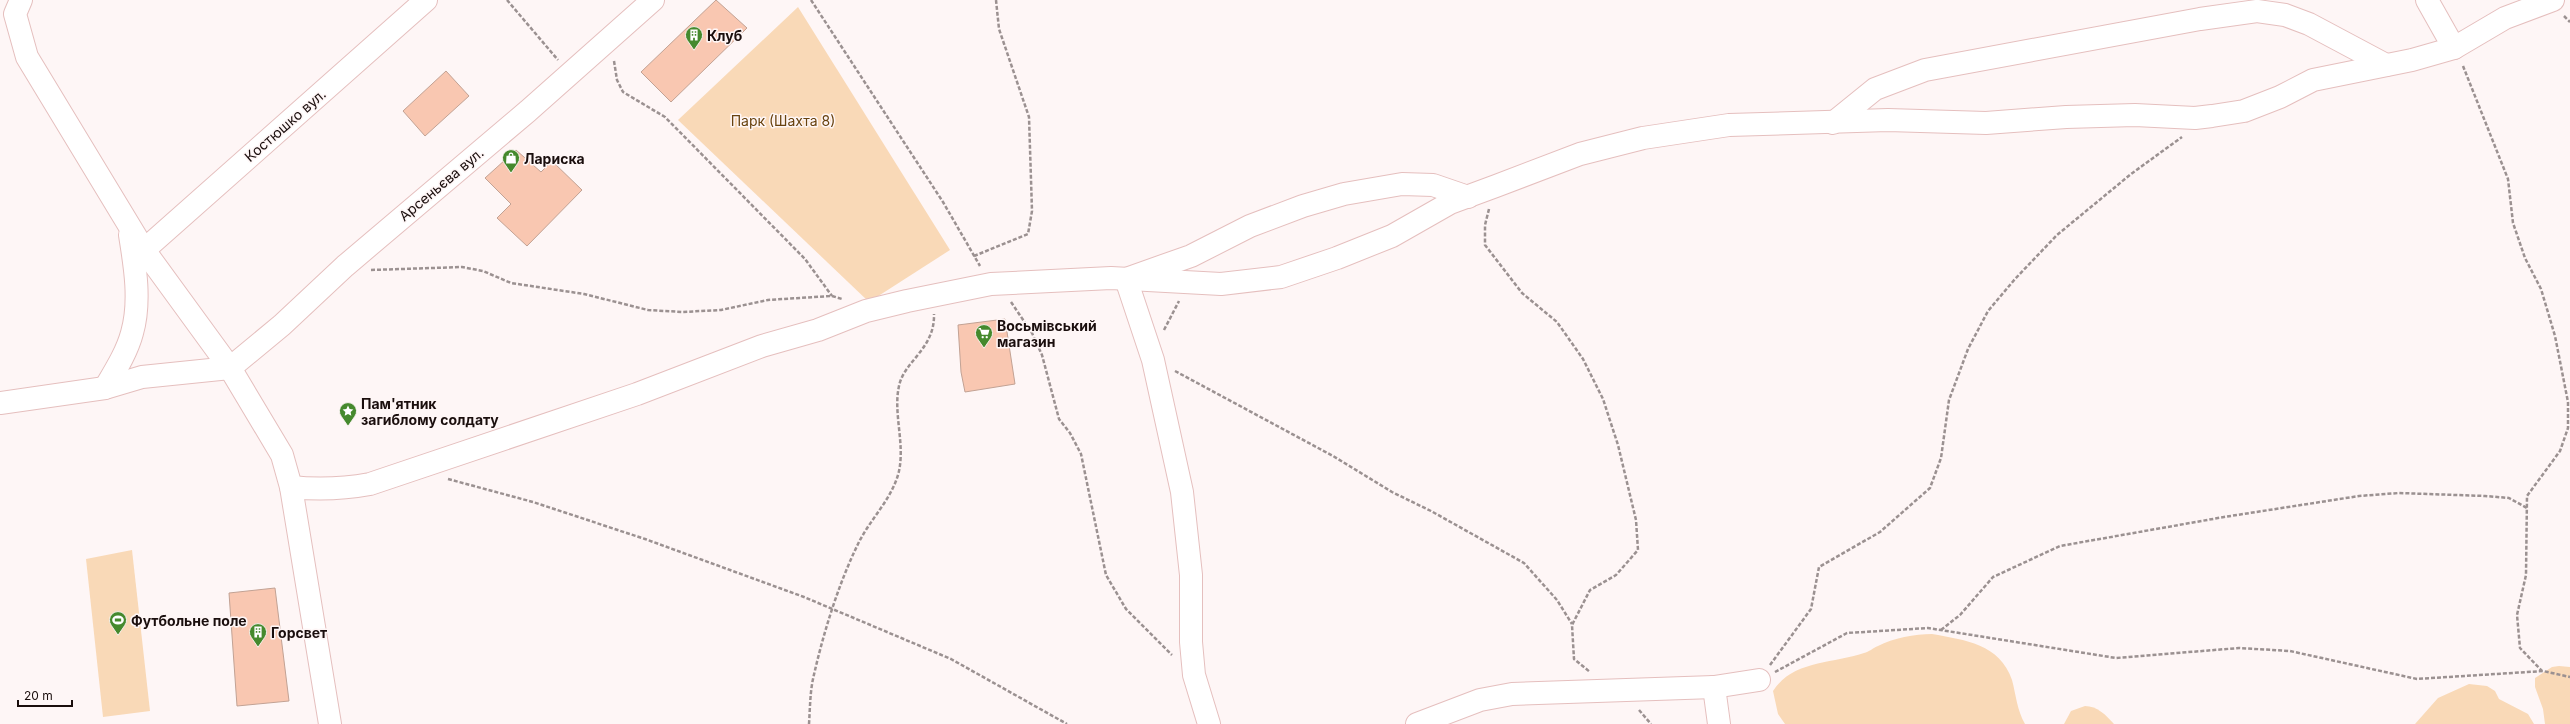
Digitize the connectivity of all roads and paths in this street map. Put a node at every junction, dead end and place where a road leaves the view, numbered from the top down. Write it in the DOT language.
graph roads {
  1 [pos="21,0"];
  2 [pos="426,0"];
  3 [pos="507,0"];
  4 [pos="653,0"];
  5 [pos="811,0"];
  6 [pos="996,0"];
  7 [pos="2427,0"];
  8 [pos="2553,0"];
  9 [pos="611,37"];
  10 [pos="2454,48"];
  11 [pos="2386,65"];
  12 [pos="570,74"];
  13 [pos="1833,123"];
  14 [pos="2187,134"];
  15 [pos="1496,186"];
  16 [pos="1468,196"];
  17 [pos="129,226"];
  18 [pos="144,250"];
  19 [pos="974,256"];
  20 [pos="344,266"];
  21 [pos="1126,279"];
  22 [pos="1194,283"];
  23 [pos="995,284"];
  24 [pos="832,296"];
  25 [pos="933,296"];
  26 [pos="866,311"];
  27 [pos="1152,360"];
  28 [pos="230,368"];
  29 [pos="105,388"];
  30 [pos="0,402"];
  31 [pos="444,478"];
  32 [pos="291,487"];
  33 [pos="2528,508"];
  34 [pos="833,610"];
  35 [pos="1572,625"];
  36 [pos="1941,630"];
  37 [pos="2543,671"];
  38 [pos="1194,675"];
  39 [pos="2570,677"];
  40 [pos="1759,680"];
  41 [pos="1714,687"];
  42 [pos="1622,690"];
  43 [pos="330,724"];
  44 [pos="809,724"];
  45 [pos="1067,724"];
  46 [pos="1209,724"];
  47 [pos="1417,724"];
  48 [pos="1651,724"];
  49 [pos="1719,724"];
  1 -- 17 [label="street"];
  2 -- 18 [label="street, Костюшко вул."];
  3 -- 12 [label="path"];
  4 -- 9 [label="street, Арсеньєва вул."];
  5 -- 19 [label="path"];
  6 -- 19 [label="path"];
  7 -- 10 [label="street"];
  8 -- 10 [label="street"];
  9 -- 12 [label="street, Арсеньєва вул."];
  9 -- 24 [label="path"];
  10 -- 11 [label="street"];
  10 -- 33 [label="path"];
  11 -- 13 [label="street"];
  11 -- 13 [label="street"];
  12 -- 20 [label="street, Арсеньєва вул."];
  13 -- 15 [label="street"];
  14 -- 40 [label="path"];
  15 -- 16 [label="street"];
  15 -- 35 [label="path"];
  16 -- 21 [label="street"];
  16 -- 22 [label="street"];
  17 -- 18 [label="street"];
  17 -- 29 [label="street"];
  18 -- 28 [label="street"];
  19 -- 23 [label="path"];
  20 -- 24 [label="path"];
  20 -- 28 [label="street, Арсеньєва вул."];
  21 -- 22 [label="street"];
  21 -- 23 [label="street"];
  21 -- 27 [label="street"];
  22 -- 27 [label="path"];
  23 -- 25 [label="street"];
  23 -- 38 [label="path"];
  24 -- 26 [label="path"];
  25 -- 26 [label="street"];
  25 -- 34 [label="path"];
  26 -- 32 [label="street"];
  27 -- 35 [label="path"];
  27 -- 38 [label="street"];
  28 -- 29 [label="street"];
  28 -- 32 [label="street"];
  29 -- 30 [label="street"];
  31 -- 34 [label="path"];
  32 -- 43 [label="street"];
  33 -- 36 [label="path"];
  33 -- 37 [label="path"];
  34 -- 44 [label="path"];
  34 -- 45 [label="path"];
  35 -- 42 [label="path"];
  36 -- 37 [label="path"];
  36 -- 40 [label="path"];
  37 -- 39 [label="path"];
  38 -- 46 [label="street"];
  40 -- 41 [label="street"];
  41 -- 42 [label="street"];
  41 -- 49 [label="street"];
  42 -- 47 [label="street"];
  42 -- 48 [label="path"];
}
